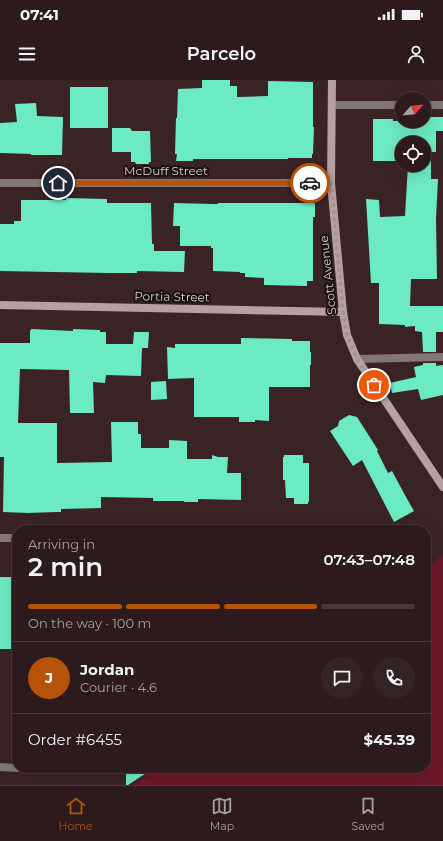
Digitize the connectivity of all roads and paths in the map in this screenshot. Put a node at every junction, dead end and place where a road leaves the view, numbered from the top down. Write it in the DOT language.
graph roads {
  1 [pos="332,80"];
  2 [pos="332,105"];
  3 [pos="395,105"];
  4 [pos="431,105"];
  5 [pos="443,105"];
  6 [pos="0,183"];
  7 [pos="331,183"];
  8 [pos="0,305"];
  9 [pos="343,312"];
  10 [pos="443,357"];
  11 [pos="357,359"];
  12 [pos="443,487"];
  13 [pos="0,538"];
  14 [pos="12,538"];
  15 [pos="0,767"];
  16 [pos="12,768"];
  1 -- 2 [label="street, Scott Avenue"];
  2 -- 3 [label="street"];
  2 -- 7 [label="street, Scott Avenue"];
  4 -- 5 [label="street"];
  6 -- 7 [label="street, McDuff Street"];
  7 -- 9 [label="street, Scott Avenue"];
  8 -- 9 [label="street, Portia Street"];
  9 -- 11 [label="street, Scott Avenue"];
  10 -- 11 [label="street"];
  11 -- 12 [label="street, Scott Avenue"];
  13 -- 14 [label="street"];
  15 -- 16 [label="street"];
}
